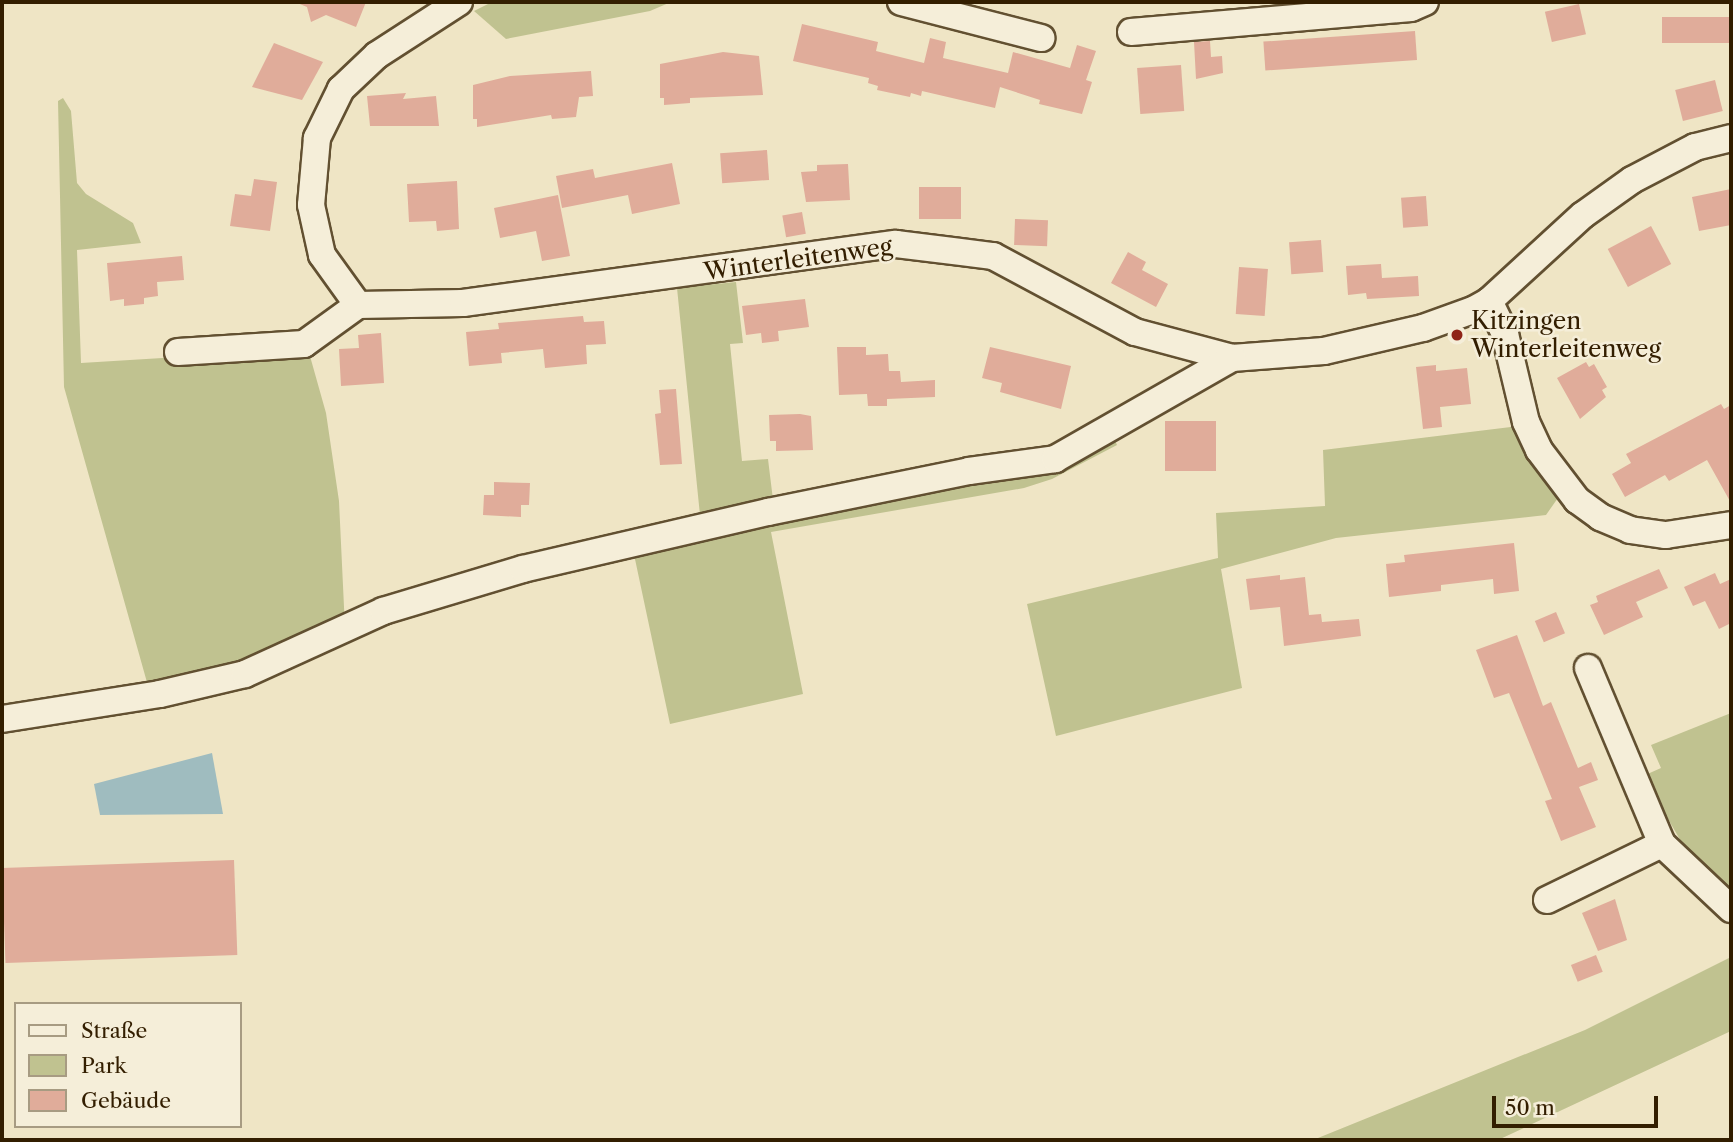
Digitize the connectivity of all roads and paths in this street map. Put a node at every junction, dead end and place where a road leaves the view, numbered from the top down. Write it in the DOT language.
graph roads {
  1 [pos="901,2"];
  2 [pos="1425,2"];
  3 [pos="447,4"];
  4 [pos="1131,32"];
  5 [pos="1041,38"];
  6 [pos="1731,138"];
  7 [pos="1489,301"];
  8 [pos="358,305"];
  9 [pos="178,352"];
  10 [pos="1232,358"];
  11 [pos="1731,525"];
  12 [pos="1588,668"];
  13 [pos="2,719"];
  14 [pos="1662,844"];
  15 [pos="1548,900"];
  16 [pos="1731,909"];
  1 -- 5 [label="street"];
  2 -- 4 [label="street"];
  3 -- 8 [label="street"];
  6 -- 7 [label="street, Winterleitenweg"];
  7 -- 10 [label="street, Winterleitenweg"];
  7 -- 11 [label="street"];
  8 -- 9 [label="street"];
  8 -- 10 [label="street, Winterleitenweg"];
  10 -- 13 [label="street"];
  12 -- 14 [label="street"];
  14 -- 15 [label="street"];
  14 -- 16 [label="street"];
}
